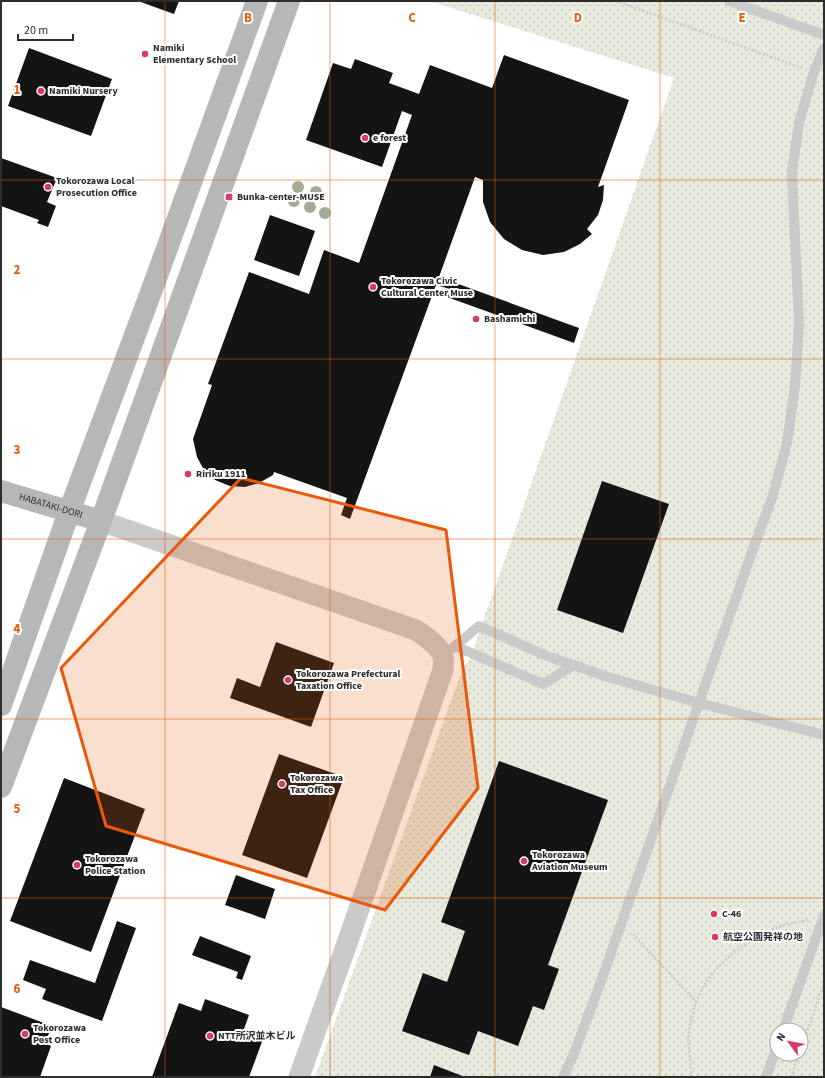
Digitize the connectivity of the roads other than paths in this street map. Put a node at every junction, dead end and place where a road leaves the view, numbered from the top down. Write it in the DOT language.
graph roads {
  1 [pos="257,1"];
  2 [pos="289,1"];
  3 [pos="729,1"];
  4 [pos="824,35"];
  5 [pos="824,48"];
  6 [pos="1,491"];
  7 [pos="69,512"];
  8 [pos="102,521"];
  9 [pos="449,651"];
  10 [pos="574,665"];
  11 [pos="699,703"];
  12 [pos="1,705"];
  13 [pos="824,735"];
  14 [pos="1,787"];
  15 [pos="824,917"];
  16 [pos="786,1022"];
  17 [pos="772,1062"];
  18 [pos="299,1077"];
  19 [pos="563,1077"];
  20 [pos="766,1077"];
  1 -- 7 [label="street"];
  2 -- 8 [label="street"];
  3 -- 4 [label="lane"];
  5 -- 11 [label="lane"];
  6 -- 7 [label="street, HABATAKI-DORI"];
  7 -- 8 [label="street, HABATAKI-DORI"];
  7 -- 12 [label="street"];
  8 -- 9 [label="street"];
  8 -- 14 [label="street"];
  9 -- 10 [label="lane"];
  9 -- 10 [label="lane"];
  9 -- 18 [label="street"];
  10 -- 11 [label="lane"];
  11 -- 13 [label="lane"];
  11 -- 19 [label="lane"];
  15 -- 16 [label="lane"];
  17 -- 20 [label="lane"];
}
